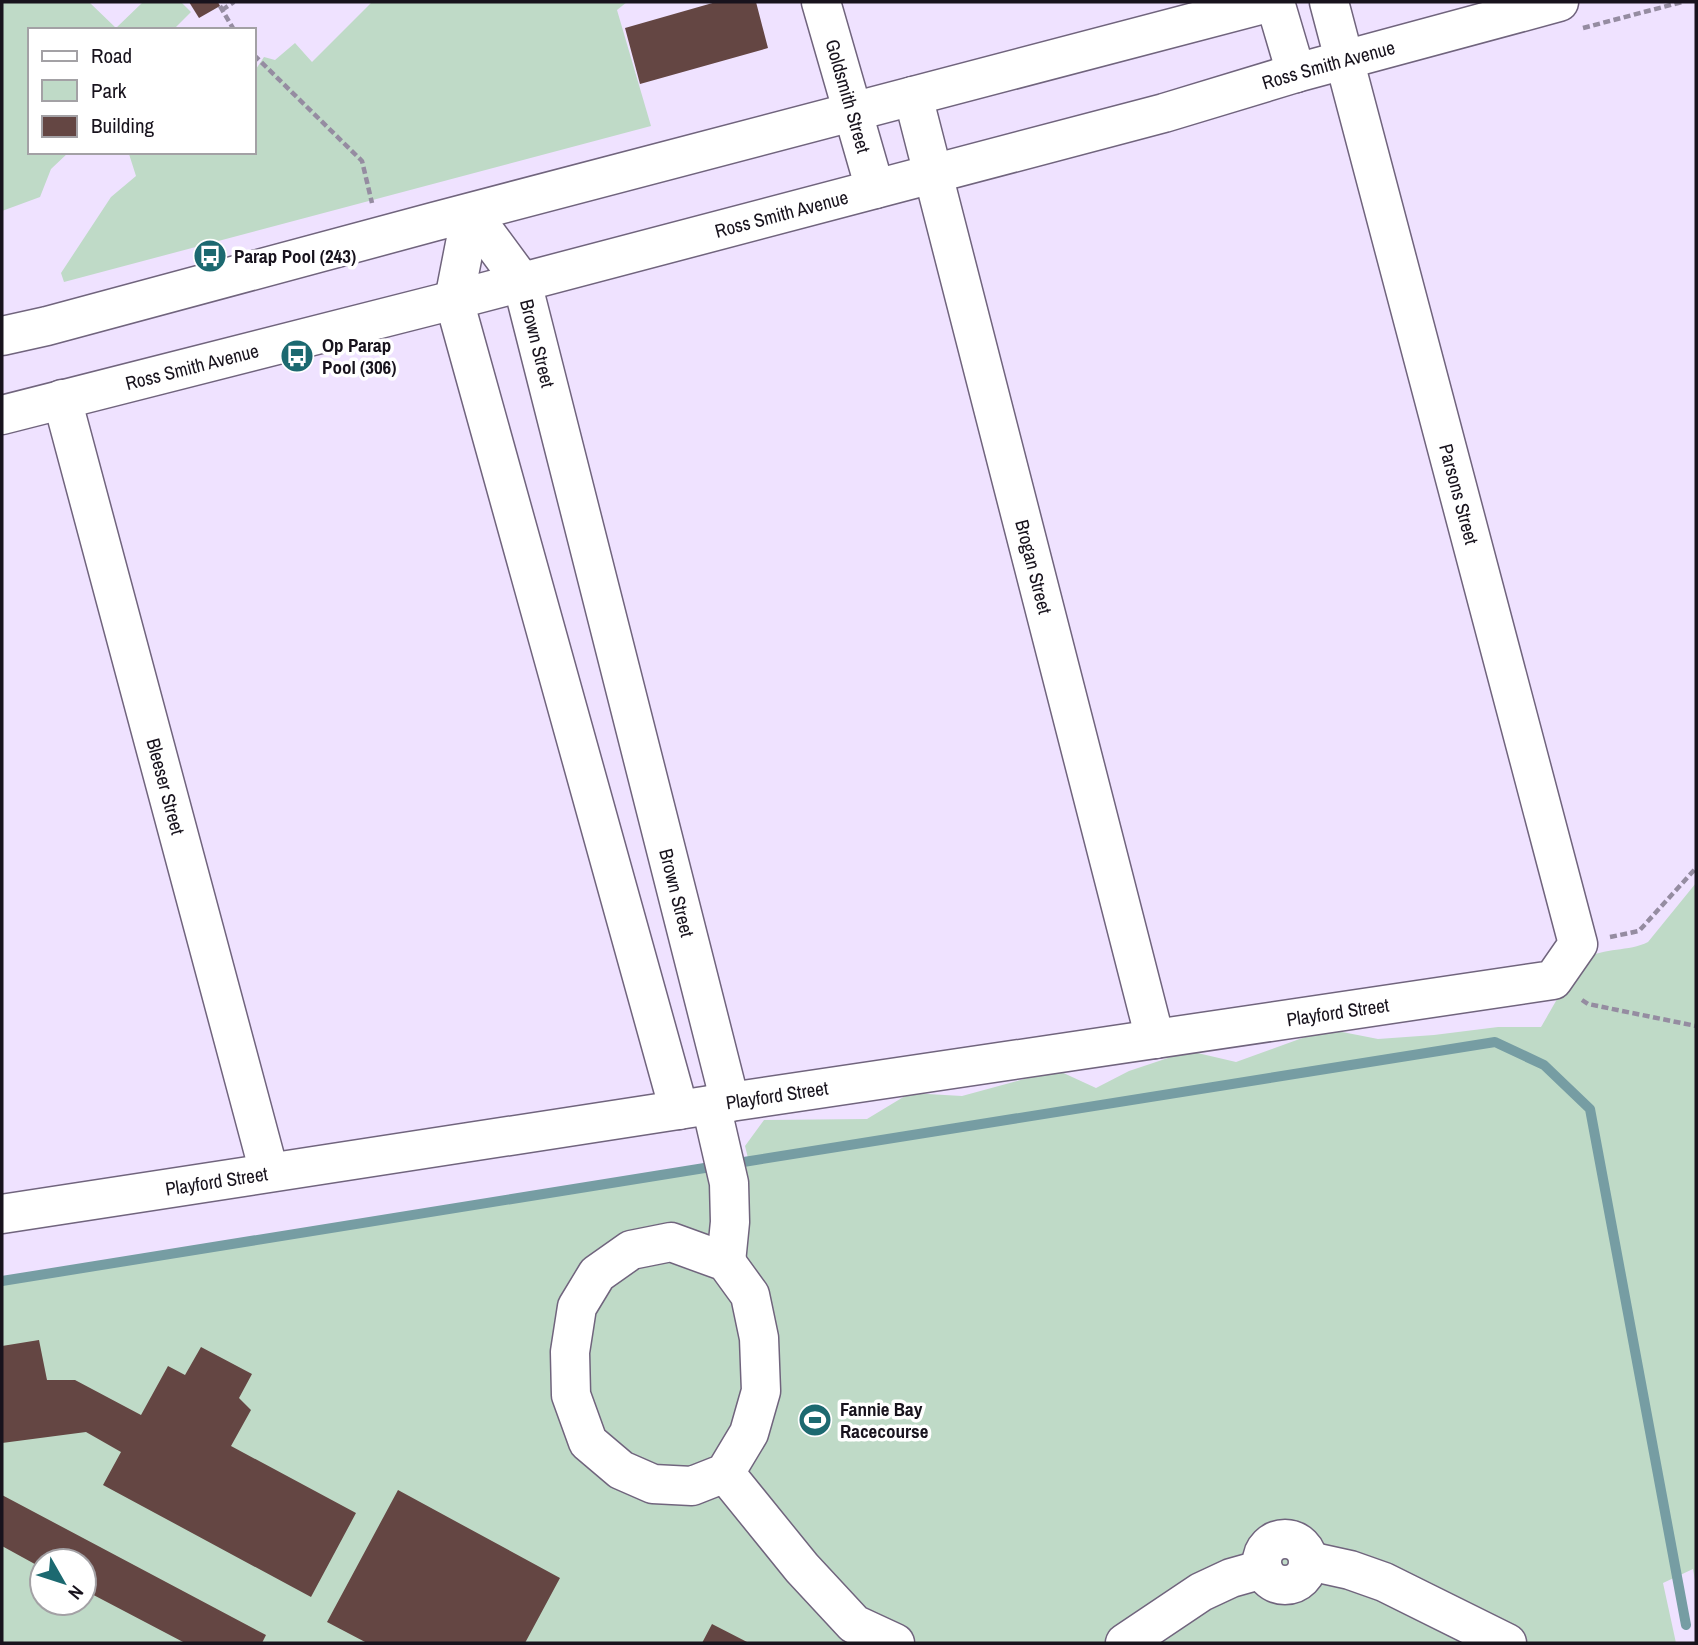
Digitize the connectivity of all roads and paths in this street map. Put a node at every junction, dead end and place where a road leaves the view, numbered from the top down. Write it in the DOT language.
graph roads {
  1 [pos="234,2"];
  2 [pos="821,2"];
  3 [pos="1273,2"];
  4 [pos="1329,2"];
  5 [pos="1559,2"];
  6 [pos="233,28"];
  7 [pos="256,56"];
  8 [pos="1343,61"];
  9 [pos="1296,73"];
  10 [pos="913,96"];
  11 [pos="851,112"];
  12 [pos="933,173"];
  13 [pos="874,189"];
  14 [pos="373,207"];
  15 [pos="471,213"];
  16 [pos="522,282"];
  17 [pos="454,300"];
  18 [pos="2,336"];
  19 [pos="62,399"];
  20 [pos="2,415"];
  21 [pos="1696,868"];
  22 [pos="1578,944"];
  23 [pos="1553,980"];
  24 [pos="1696,1026"];
  25 [pos="1155,1039"];
  26 [pos="707,1106"];
  27 [pos="269,1172"];
  28 [pos="2,1214"];
  29 [pos="726,1262"];
  30 [pos="725,1473"];
  31 [pos="895,1643"];
  32 [pos="1125,1643"];
  33 [pos="1507,1643"];
  1 -- 6 [label="path"];
  2 -- 11 [label="street, Goldsmith Street"];
  3 -- 9 [label="street"];
  3 -- 10 [label="street"];
  4 -- 8 [label="street, Parsons Street"];
  5 -- 8 [label="street, Ross Smith Avenue"];
  7 -- 14 [label="path"];
  8 -- 9 [label="street, Ross Smith Avenue"];
  8 -- 22 [label="street, Parsons Street"];
  9 -- 12 [label="street, Ross Smith Avenue"];
  10 -- 11 [label="street"];
  10 -- 12 [label="street, Brogan Street"];
  11 -- 13 [label="street, Goldsmith Street"];
  11 -- 15 [label="street"];
  12 -- 13 [label="street, Ross Smith Avenue"];
  12 -- 25 [label="street, Brogan Street"];
  13 -- 16 [label="street, Ross Smith Avenue"];
  15 -- 16 [label="street, Brown Street"];
  15 -- 17 [label="street"];
  15 -- 18 [label="street"];
  16 -- 17 [label="street, Ross Smith Avenue"];
  16 -- 26 [label="street, Brown Street"];
  17 -- 19 [label="street, Ross Smith Avenue"];
  17 -- 26 [label="street"];
  19 -- 20 [label="street, Ross Smith Avenue"];
  19 -- 27 [label="street, Bleeser Street"];
  21 -- 22 [label="path"];
  22 -- 23 [label="street"];
  23 -- 24 [label="path"];
  23 -- 25 [label="street, Playford Street"];
  25 -- 26 [label="street, Playford Street"];
  26 -- 27 [label="street, Playford Street"];
  26 -- 29 [label="street"];
  27 -- 28 [label="street, Playford Street"];
  29 -- 30 [label="street"];
  29 -- 30 [label="street"];
  30 -- 31 [label="street"];
  32 -- 33 [label="street"];
}
